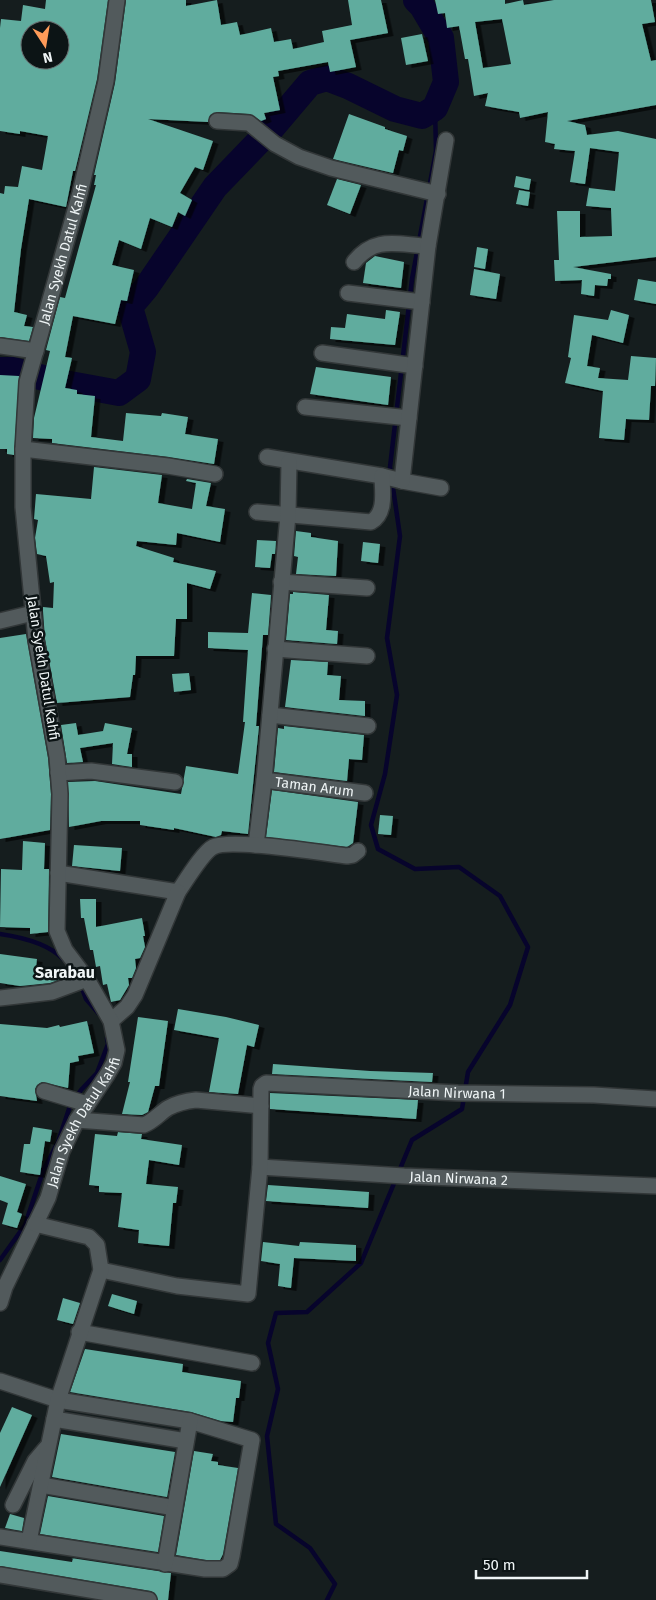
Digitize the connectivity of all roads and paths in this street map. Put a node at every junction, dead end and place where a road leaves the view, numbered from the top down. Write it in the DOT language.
graph roads {
  1 [pos="117,0"];
  2 [pos="217,121"];
  3 [pos="446,140"];
  4 [pos="430,192"];
  5 [pos="422,246"];
  6 [pos="354,262"];
  7 [pos="348,293"];
  8 [pos="411,301"];
  9 [pos="0,346"];
  10 [pos="35,353"];
  11 [pos="322,353"];
  12 [pos="408,364"];
  13 [pos="305,407"];
  14 [pos="400,417"];
  15 [pos="23,448"];
  16 [pos="267,457"];
  17 [pos="289,462"];
  18 [pos="215,474"];
  19 [pos="393,479"];
  20 [pos="441,488"];
  21 [pos="257,512"];
  22 [pos="288,515"];
  23 [pos="281,582"];
  24 [pos="367,588"];
  25 [pos="34,613"];
  26 [pos="0,621"];
  27 [pos="275,649"];
  28 [pos="367,656"];
  29 [pos="270,715"];
  30 [pos="368,726"];
  31 [pos="58,773"];
  32 [pos="264,780"];
  33 [pos="175,782"];
  34 [pos="365,793"];
  35 [pos="256,846"];
  36 [pos="358,851"];
  37 [pos="58,873"];
  38 [pos="178,892"];
  39 [pos="82,981"];
  40 [pos="0,998"];
  41 [pos="111,1021"];
  42 [pos="44,1091"];
  43 [pos="656,1099"];
  44 [pos="77,1101"];
  45 [pos="261,1106"];
  46 [pos="77,1120"];
  47 [pos="260,1167"];
  48 [pos="656,1186"];
  49 [pos="36,1224"];
  50 [pos="100,1270"];
  51 [pos="3,1286"];
  52 [pos="0,1303"];
  53 [pos="79,1332"];
  54 [pos="252,1362"];
  55 [pos="0,1381"];
  56 [pos="58,1400"];
  57 [pos="54,1419"];
  58 [pos="190,1421"];
  59 [pos="186,1441"];
  60 [pos="48,1444"];
  61 [pos="41,1485"];
  62 [pos="13,1505"];
  63 [pos="175,1508"];
  64 [pos="0,1537"];
  65 [pos="29,1541"];
  66 [pos="165,1564"];
  67 [pos="0,1575"];
  68 [pos="149,1600"];
  1 -- 10 [label="street, Jalan Syekh Datul Kahfi"];
  2 -- 4 [label="street"];
  3 -- 4 [label="street"];
  4 -- 5 [label="street"];
  5 -- 6 [label="street"];
  5 -- 8 [label="street"];
  7 -- 8 [label="street"];
  8 -- 12 [label="street"];
  9 -- 10 [label="street"];
  10 -- 15 [label="street, Jalan Syekh Datul Kahfi"];
  11 -- 12 [label="street"];
  12 -- 14 [label="street"];
  13 -- 14 [label="street"];
  14 -- 19 [label="street"];
  15 -- 18 [label="street"];
  15 -- 25 [label="street, Jalan Syekh Datul Kahfi"];
  16 -- 17 [label="street"];
  17 -- 19 [label="street"];
  17 -- 22 [label="street"];
  19 -- 20 [label="street"];
  19 -- 22 [label="street"];
  21 -- 22 [label="street"];
  22 -- 23 [label="street"];
  23 -- 24 [label="street"];
  23 -- 27 [label="street"];
  25 -- 26 [label="street"];
  25 -- 31 [label="street, Jalan Syekh Datul Kahfi"];
  27 -- 28 [label="street"];
  27 -- 29 [label="street"];
  29 -- 30 [label="street"];
  29 -- 32 [label="street"];
  31 -- 33 [label="street"];
  31 -- 37 [label="street, Jalan Syekh Datul Kahfi"];
  32 -- 34 [label="street, Taman Arum"];
  32 -- 35 [label="street"];
  35 -- 36 [label="street"];
  35 -- 38 [label="street"];
  37 -- 38 [label="street"];
  37 -- 39 [label="street, Jalan Syekh Datul Kahfi"];
  38 -- 41 [label="street"];
  39 -- 40 [label="street"];
  39 -- 41 [label="street, Jalan Syekh Datul Kahfi"];
  41 -- 44 [label="street, Jalan Syekh Datul Kahfi"];
  42 -- 44 [label="street"];
  43 -- 45 [label="street, Jalan Nirwana 1"];
  44 -- 46 [label="street, Jalan Syekh Datul Kahfi"];
  45 -- 46 [label="street"];
  45 -- 47 [label="street"];
  46 -- 49 [label="street, Jalan Syekh Datul Kahfi"];
  47 -- 48 [label="street, Jalan Nirwana 2"];
  47 -- 50 [label="street"];
  49 -- 50 [label="street"];
  49 -- 51 [label="street, Jalan Syekh Datul Kahfi"];
  50 -- 53 [label="street"];
  51 -- 52 [label="street, Jalan Syekh Datul Kahfi"];
  53 -- 54 [label="street"];
  53 -- 56 [label="street"];
  55 -- 56 [label="street"];
  56 -- 57 [label="street"];
  56 -- 58 [label="street"];
  57 -- 59 [label="street"];
  57 -- 60 [label="street"];
  58 -- 59 [label="street"];
  58 -- 66 [label="street"];
  59 -- 63 [label="street"];
  60 -- 61 [label="street"];
  60 -- 62 [label="street"];
  61 -- 63 [label="street"];
  61 -- 65 [label="street"];
  63 -- 66 [label="street"];
  64 -- 65 [label="street"];
  65 -- 66 [label="street"];
  67 -- 68 [label="street"];
}
